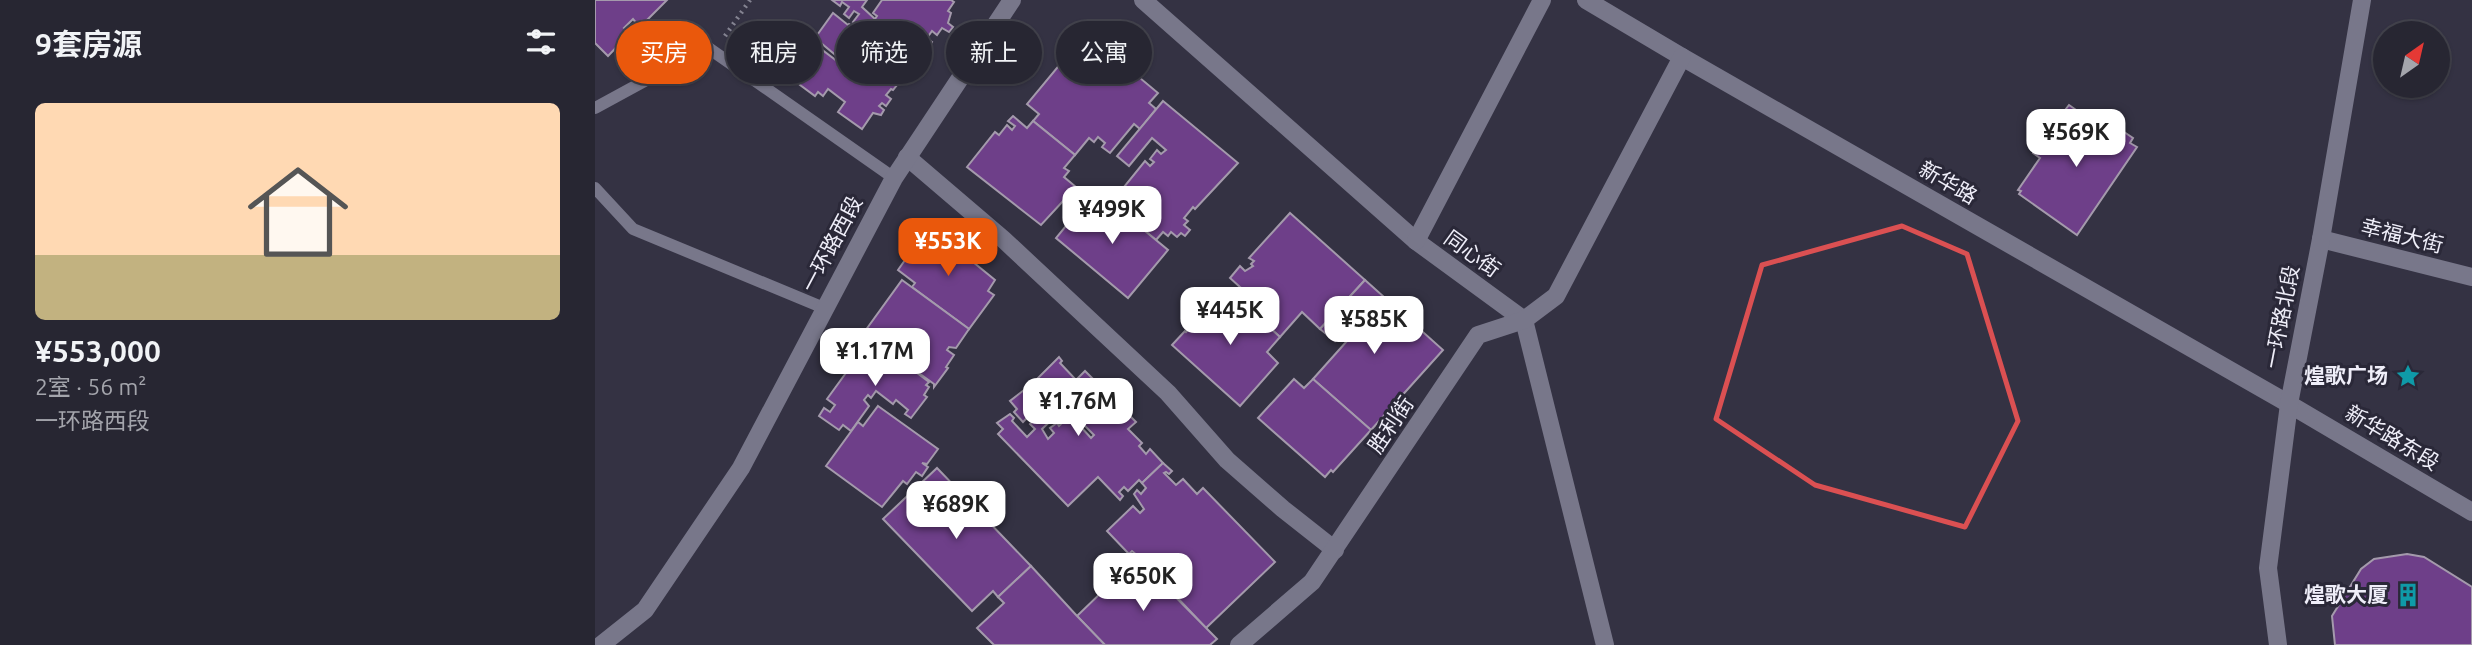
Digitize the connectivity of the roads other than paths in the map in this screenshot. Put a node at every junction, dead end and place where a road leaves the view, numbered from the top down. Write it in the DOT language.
graph roads {
  1 [pos="1012,0"];
  2 [pos="1143,0"];
  3 [pos="1542,0"];
  4 [pos="1586,0"];
  5 [pos="2362,0"];
  6 [pos="1682,57"];
  7 [pos="595,108"];
  8 [pos="907,157"];
  9 [pos="894,178"];
  10 [pos="595,188"];
  11 [pos="2321,239"];
  12 [pos="1416,241"];
  13 [pos="2472,277"];
  14 [pos="824,308"];
  15 [pos="1524,320"];
  16 [pos="2289,404"];
  17 [pos="2472,512"];
  18 [pos="1335,550"];
  19 [pos="600,640"];
  20 [pos="1238,645"];
  21 [pos="1605,645"];
  22 [pos="2278,645"];
  1 -- 8 [label="street, 一环路西段"];
  2 -- 12 [label="street, 同心街"];
  3 -- 12 [label="street"];
  4 -- 6 [label="street, 新华路"];
  5 -- 11 [label="street, 一环路北段"];
  6 -- 15 [label="street, 胜利街"];
  6 -- 16 [label="street, 新华路"];
  7 -- 9 [label="lane"];
  8 -- 9 [label="street, 一环路西段"];
  8 -- 18 [label="street"];
  9 -- 14 [label="street, 一环路西段"];
  10 -- 14 [label="lane"];
  11 -- 13 [label="street, 幸福大街"];
  11 -- 16 [label="street, 一环路北段"];
  12 -- 15 [label="street, 同心街"];
  14 -- 19 [label="street, 一环路西段"];
  15 -- 18 [label="street, 胜利街"];
  15 -- 21 [label="street"];
  16 -- 17 [label="street, 新华路东段"];
  16 -- 22 [label="street, 一环路北段"];
  18 -- 20 [label="street, 胜利街"];
}
